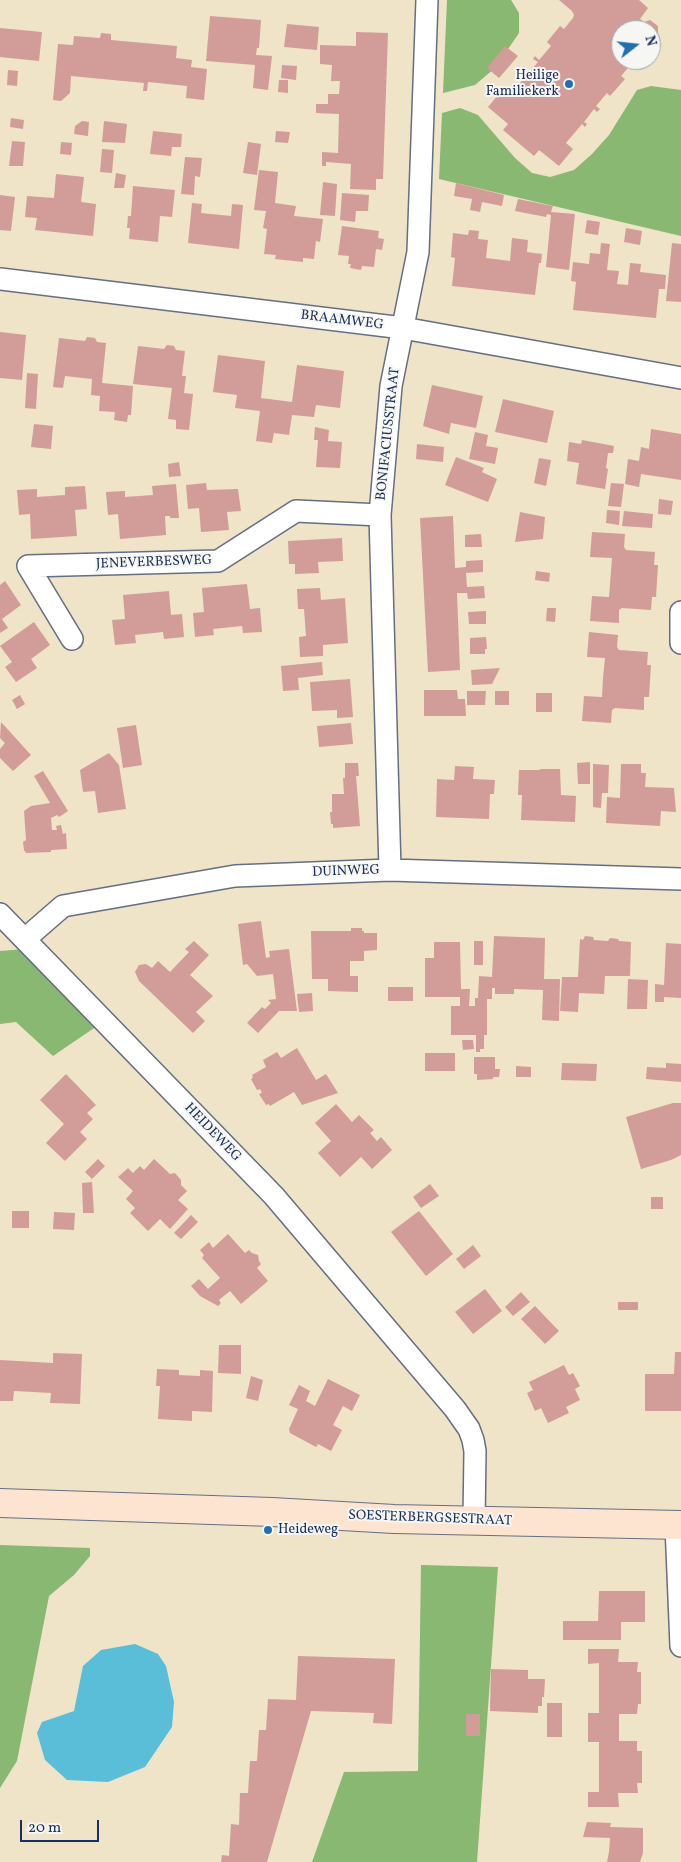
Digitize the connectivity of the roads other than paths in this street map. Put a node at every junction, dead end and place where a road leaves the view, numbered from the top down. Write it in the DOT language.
graph roads {
  1 [pos="428,0"];
  2 [pos="0,279"];
  3 [pos="403,328"];
  4 [pos="681,378"];
  5 [pos="380,515"];
  6 [pos="681,612"];
  7 [pos="72,639"];
  8 [pos="681,643"];
  9 [pos="390,870"];
  10 [pos="681,879"];
  11 [pos="0,914"];
  12 [pos="25,938"];
  13 [pos="0,1503"];
  14 [pos="474,1521"];
  15 [pos="678,1525"];
  16 [pos="681,1646"];
  1 -- 3 [label="street, BONIFACIUSSTRAAT"];
  2 -- 3 [label="street, BRAAMWEG"];
  3 -- 4 [label="street, BRAAMWEG"];
  3 -- 5 [label="street, BONIFACIUSSTRAAT"];
  5 -- 7 [label="street, JENEVERBESWEG"];
  5 -- 9 [label="street, BONIFACIUSSTRAAT"];
  6 -- 8 [label="street"];
  9 -- 10 [label="street, DUINWEG"];
  9 -- 12 [label="street, DUINWEG"];
  11 -- 12 [label="street, HEIDEWEG"];
  12 -- 14 [label="street, HEIDEWEG"];
  13 -- 14 [label="main road, SOESTERBERGSESTRAAT"];
  14 -- 15 [label="main road, SOESTERBERGSESTRAAT"];
  15 -- 16 [label="street"];
}
